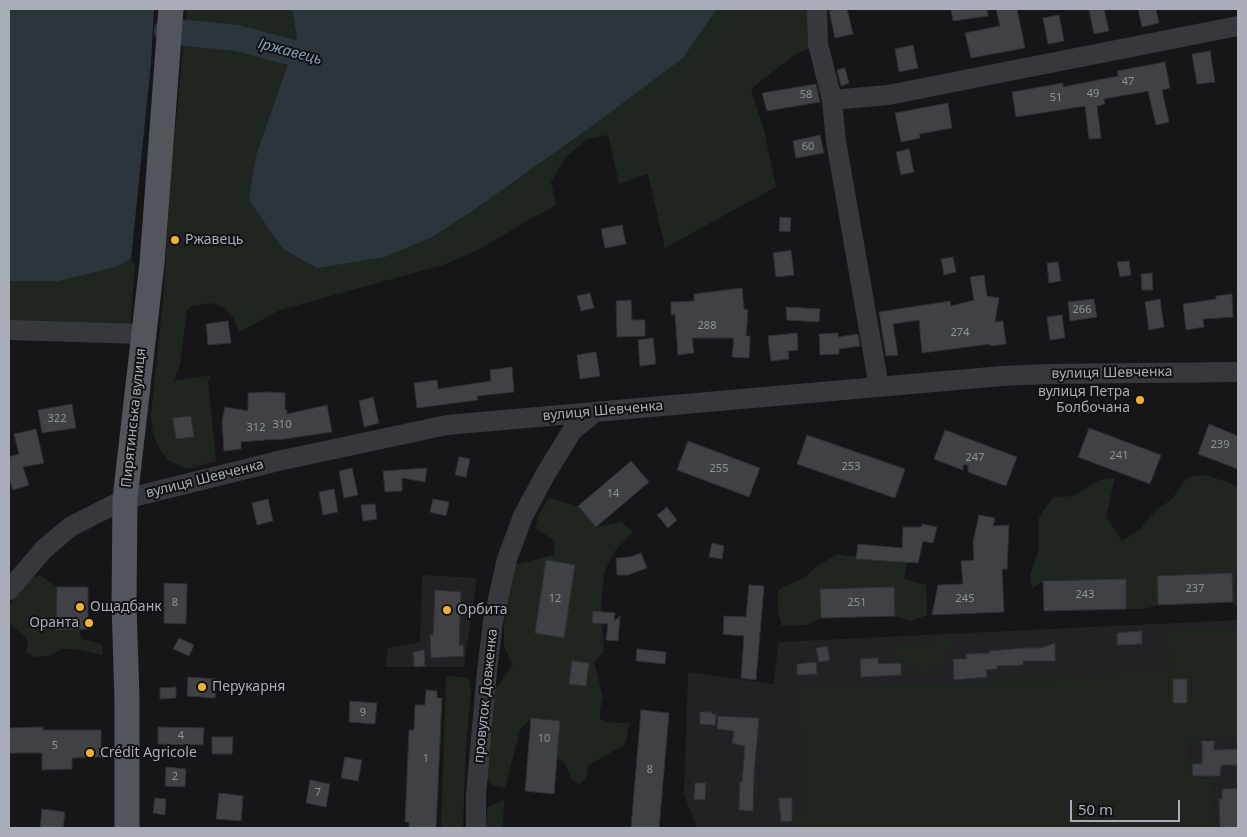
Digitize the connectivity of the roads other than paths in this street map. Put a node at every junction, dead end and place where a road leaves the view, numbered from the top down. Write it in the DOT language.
graph roads {
  1 [pos="171,9"];
  2 [pos="817,9"];
  3 [pos="1238,26"];
  4 [pos="832,100"];
  5 [pos="9,330"];
  6 [pos="143,334"];
  7 [pos="1238,372"];
  8 [pos="878,387"];
  9 [pos="596,412"];
  10 [pos="125,499"];
  11 [pos="9,590"];
  12 [pos="127,828"];
  13 [pos="476,828"];
  1 -- 6 [label="main road, Пирятинська вулиця"];
  2 -- 4 [label="street"];
  3 -- 4 [label="street"];
  4 -- 8 [label="street"];
  5 -- 6 [label="street"];
  6 -- 10 [label="main road, Пирятинська вулиця"];
  7 -- 8 [label="street, вулиця Шевченка"];
  8 -- 9 [label="street, вулиця Шевченка"];
  9 -- 10 [label="street, вулиця Шевченка"];
  9 -- 13 [label="street, провулок Довженка"];
  10 -- 11 [label="street, вулиця Шевченка"];
  10 -- 12 [label="main road, Пирятинська вулиця"];
}
